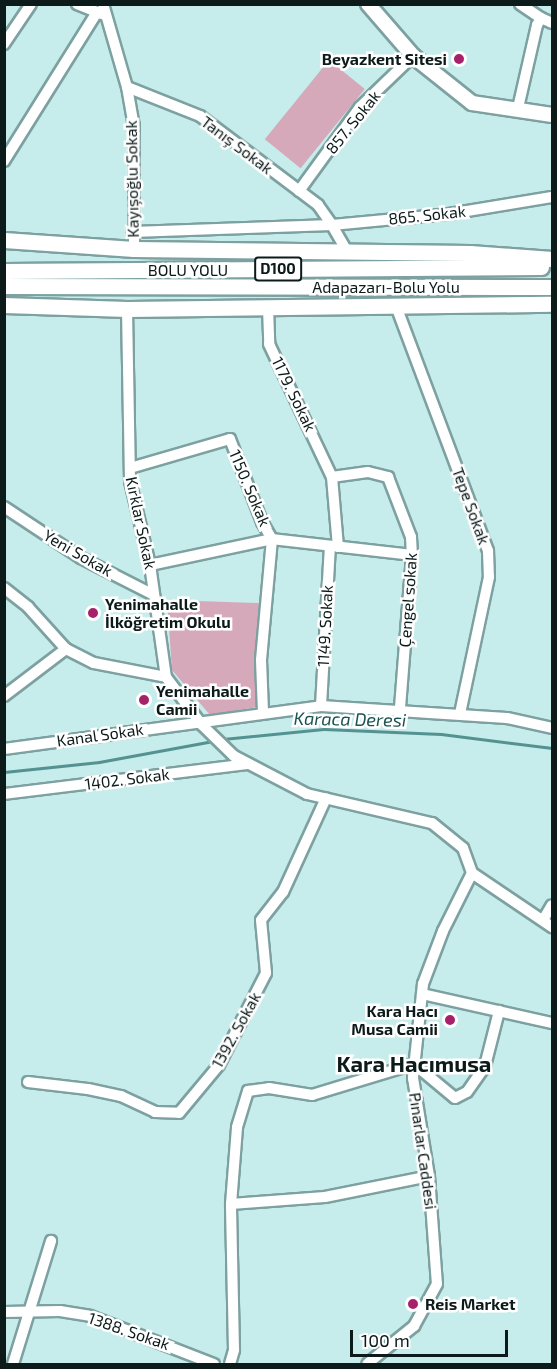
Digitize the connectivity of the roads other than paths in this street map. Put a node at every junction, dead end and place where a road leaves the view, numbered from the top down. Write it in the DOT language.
graph roads {
  1 [pos="30,4"];
  2 [pos="76,4"];
  3 [pos="368,4"];
  4 [pos="520,4"];
  5 [pos="100,8"];
  6 [pos="539,21"];
  7 [pos="552,22"];
  8 [pos="4,44"];
  9 [pos="413,56"];
  10 [pos="127,87"];
  11 [pos="518,108"];
  12 [pos="552,115"];
  13 [pos="4,161"];
  14 [pos="299,191"];
  15 [pos="552,197"];
  16 [pos="332,225"];
  17 [pos="132,232"];
  18 [pos="4,240"];
  19 [pos="134,249"];
  20 [pos="552,252"];
  21 [pos="348,253"];
  22 [pos="421,253"];
  23 [pos="552,259"];
  24 [pos="552,267"];
  25 [pos="4,271"];
  26 [pos="4,286"];
  27 [pos="552,287"];
  28 [pos="552,295"];
  29 [pos="552,304"];
  30 [pos="472,305"];
  31 [pos="4,306"];
  32 [pos="396,306"];
  33 [pos="268,308"];
  34 [pos="127,309"];
  35 [pos="130,468"];
  36 [pos="332,477"];
  37 [pos="4,507"];
  38 [pos="272,538"];
  39 [pos="334,546"];
  40 [pos="412,555"];
  41 [pos="150,565"];
  42 [pos="4,588"];
  43 [pos="154,595"];
  44 [pos="66,648"];
  45 [pos="166,677"];
  46 [pos="4,696"];
  47 [pos="321,706"];
  48 [pos="400,709"];
  49 [pos="263,712"];
  50 [pos="460,714"];
  51 [pos="200,723"];
  52 [pos="552,728"];
  53 [pos="4,749"];
  54 [pos="249,764"];
  55 [pos="4,794"];
  56 [pos="326,798"];
  57 [pos="472,873"];
  58 [pos="552,905"];
  59 [pos="548,923"];
  60 [pos="422,994"];
  61 [pos="499,1011"];
  62 [pos="552,1023"];
  63 [pos="414,1064"];
  64 [pos="28,1082"];
  65 [pos="429,1176"];
  66 [pos="231,1204"];
  67 [pos="51,1241"];
  68 [pos="4,1312"];
  69 [pos="27,1314"];
  70 [pos="13,1365"];
  71 [pos="214,1365"];
  72 [pos="230,1365"];
  73 [pos="368,1365"];
  1 -- 8 [label="street"];
  2 -- 5 [label="street"];
  3 -- 9 [label="main road"];
  4 -- 6 [label="street"];
  5 -- 10 [label="street, Kayışoğlu Sokak"];
  5 -- 13 [label="street"];
  6 -- 7 [label="street"];
  6 -- 11 [label="street"];
  9 -- 11 [label="main road"];
  9 -- 14 [label="street, 857. Sokak"];
  10 -- 14 [label="street, Tanış Sokak"];
  10 -- 17 [label="street, Kayışoğlu Sokak"];
  11 -- 12 [label="main road"];
  14 -- 16 [label="street, Tanış Sokak"];
  15 -- 16 [label="street, 865. Sokak"];
  16 -- 17 [label="street, 865. Sokak"];
  16 -- 21 [label="street"];
  17 -- 19 [label="street, Kayışoğlu Sokak"];
  18 -- 19 [label="highway"];
  19 -- 21 [label="highway"];
  20 -- 22 [label="highway"];
  21 -- 22 [label="highway"];
  22 -- 23 [label="highway"];
  24 -- 25 [label="highway, BOLU YOLU / D100"];
  26 -- 27 [label="highway, Adapazarı-Bolu Yolu / D100"];
  28 -- 30 [label="highway"];
  29 -- 30 [label="highway"];
  30 -- 32 [label="highway"];
  31 -- 34 [label="highway"];
  32 -- 33 [label="highway"];
  32 -- 50 [label="street, Tepe Sokak"];
  33 -- 34 [label="highway"];
  33 -- 36 [label="street, 1179. Sokak"];
  34 -- 35 [label="street, Kırklar Sokak"];
  35 -- 38 [label="street, 1150. Sokak"];
  35 -- 41 [label="street, Kırklar Sokak"];
  36 -- 39 [label="street"];
  36 -- 40 [label="street, Çengel sokak"];
  37 -- 43 [label="street, Yeni Sokak"];
  38 -- 39 [label="street"];
  38 -- 41 [label="street"];
  38 -- 49 [label="street, 1150. Sokak"];
  39 -- 40 [label="street"];
  39 -- 47 [label="street, 1149. Sokak"];
  40 -- 48 [label="street, Çengel sokak"];
  41 -- 43 [label="street, Kırklar Sokak"];
  42 -- 44 [label="street"];
  43 -- 45 [label="street, Kırklar Sokak"];
  44 -- 45 [label="street"];
  44 -- 46 [label="street"];
  45 -- 51 [label="street, Kırklar Sokak"];
  47 -- 48 [label="street, Kanal Sokak"];
  47 -- 49 [label="street, Kanal Sokak"];
  48 -- 50 [label="street, Kanal Sokak"];
  49 -- 51 [label="street, Kanal Sokak"];
  50 -- 52 [label="street, Kanal Sokak"];
  51 -- 53 [label="street, Kanal Sokak"];
  51 -- 54 [label="street, Kırklar Sokak"];
  54 -- 55 [label="street, 1402. Sokak"];
  54 -- 56 [label="street"];
  56 -- 57 [label="street"];
  56 -- 64 [label="street, 1392. Sokak"];
  57 -- 59 [label="street"];
  57 -- 60 [label="street, Pınarlar Caddesi"];
  58 -- 59 [label="street"];
  60 -- 61 [label="street"];
  60 -- 63 [label="street, Pınarlar Caddesi"];
  61 -- 62 [label="street"];
  61 -- 63 [label="street"];
  63 -- 65 [label="street, Pınarlar Caddesi"];
  63 -- 66 [label="street"];
  65 -- 66 [label="street"];
  65 -- 73 [label="street, Pınarlar Caddesi"];
  66 -- 72 [label="street"];
  67 -- 69 [label="street"];
  68 -- 69 [label="street, 1388. Sokak"];
  69 -- 70 [label="street"];
  69 -- 71 [label="street, 1388. Sokak"];
}
